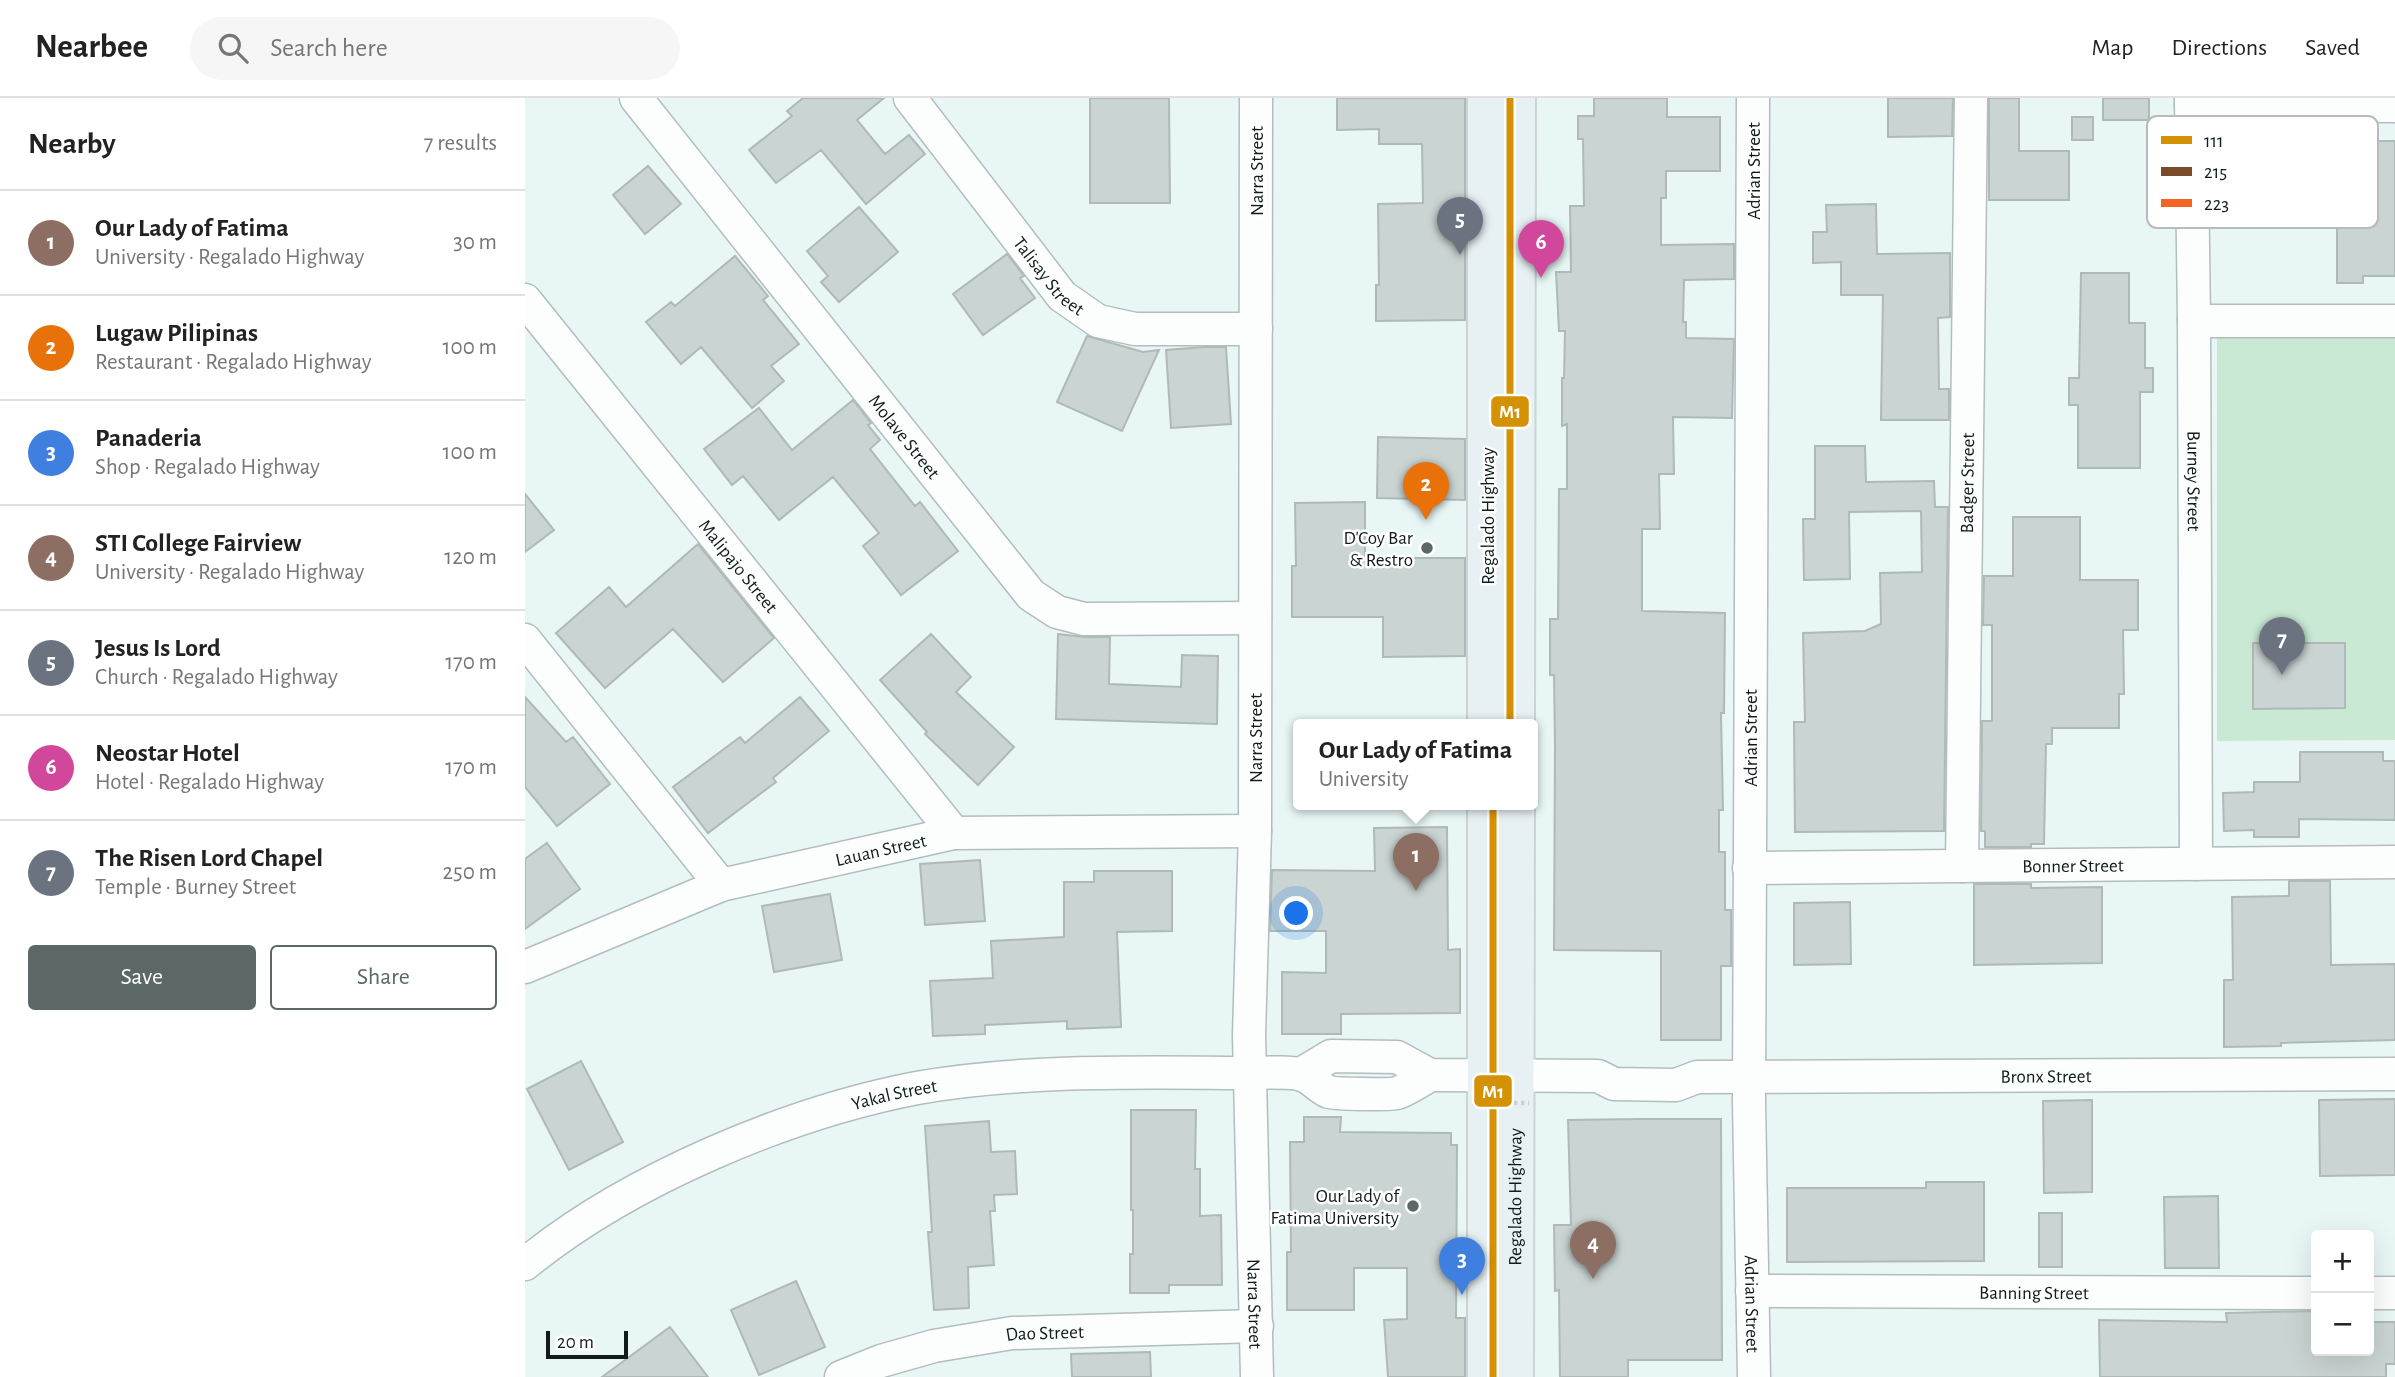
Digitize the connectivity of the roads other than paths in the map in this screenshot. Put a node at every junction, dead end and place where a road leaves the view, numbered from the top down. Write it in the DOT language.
graph roads {
  1 [pos="636,98"];
  2 [pos="910,98"];
  3 [pos="1256,98"];
  4 [pos="1487,98"];
  5 [pos="1516,98"];
  6 [pos="1753,98"];
  7 [pos="1971,98"];
  8 [pos="2191,102"];
  9 [pos="2395,106"];
  10 [pos="2193,228"];
  11 [pos="525,300"];
  12 [pos="2194,321"];
  13 [pos="2395,321"];
  14 [pos="1256,329"];
  15 [pos="1255,618"];
  16 [pos="525,640"];
  17 [pos="1487,719"];
  18 [pos="1515,719"];
  19 [pos="1487,810"];
  20 [pos="1515,810"];
  21 [pos="1255,831"];
  22 [pos="954,833"];
  23 [pos="2395,862"];
  24 [pos="2196,864"];
  25 [pos="1962,866"];
  26 [pos="1749,868"];
  27 [pos="721,885"];
  28 [pos="525,967"];
  29 [pos="1249,1073"];
  30 [pos="2395,1074"];
  31 [pos="1750,1076"];
  32 [pos="1500,1089"];
  33 [pos="525,1264"];
  34 [pos="1752,1291"];
  35 [pos="2311,1293"];
  36 [pos="2374,1293"];
  37 [pos="2395,1293"];
  38 [pos="1257,1326"];
  39 [pos="841,1377"];
  40 [pos="1257,1377"];
  41 [pos="1487,1377"];
  42 [pos="1514,1377"];
  43 [pos="1753,1377"];
  1 -- 15 [label="street, Molave Street"];
  2 -- 14 [label="street, Talisay Street"];
  3 -- 14 [label="street, Narra Street"];
  4 -- 17 [label="main road, Regalado Highway"];
  5 -- 18 [label="main road, Regalado Highway"];
  6 -- 26 [label="street, Adrian Street"];
  7 -- 25 [label="street, Badger Street"];
  8 -- 9 [label="street"];
  10 -- 12 [label="street, Burney Street"];
  11 -- 22 [label="street, Malipajo Street"];
  12 -- 13 [label="street"];
  12 -- 24 [label="street, Burney Street"];
  14 -- 15 [label="street, Narra Street"];
  15 -- 21 [label="street, Narra Street"];
  16 -- 27 [label="street"];
  19 -- 32 [label="main road, Regalado Highway"];
  20 -- 32 [label="main road, Regalado Highway"];
  21 -- 22 [label="street, Lauan Street"];
  21 -- 29 [label="street, Narra Street"];
  22 -- 27 [label="street, Lauan Street"];
  23 -- 24 [label="street, Bonner Street"];
  24 -- 25 [label="street, Bonner Street"];
  25 -- 26 [label="street, Bonner Street"];
  26 -- 31 [label="street, Adrian Street"];
  27 -- 28 [label="street, Lauan Street"];
  29 -- 32 [label="street, Yakal Street"];
  29 -- 33 [label="street, Yakal Street"];
  29 -- 38 [label="street, Narra Street"];
  30 -- 31 [label="street, Bronx Street"];
  31 -- 32 [label="street, Bronx Street"];
  31 -- 34 [label="street, Adrian Street"];
  32 -- 41 [label="main road, Regalado Highway"];
  32 -- 42 [label="main road, Regalado Highway"];
  34 -- 35 [label="street, Banning Street"];
  34 -- 43 [label="street, Adrian Street"];
  36 -- 37 [label="street"];
  38 -- 39 [label="street, Dao Street"];
  38 -- 40 [label="street, Narra Street"];
}
